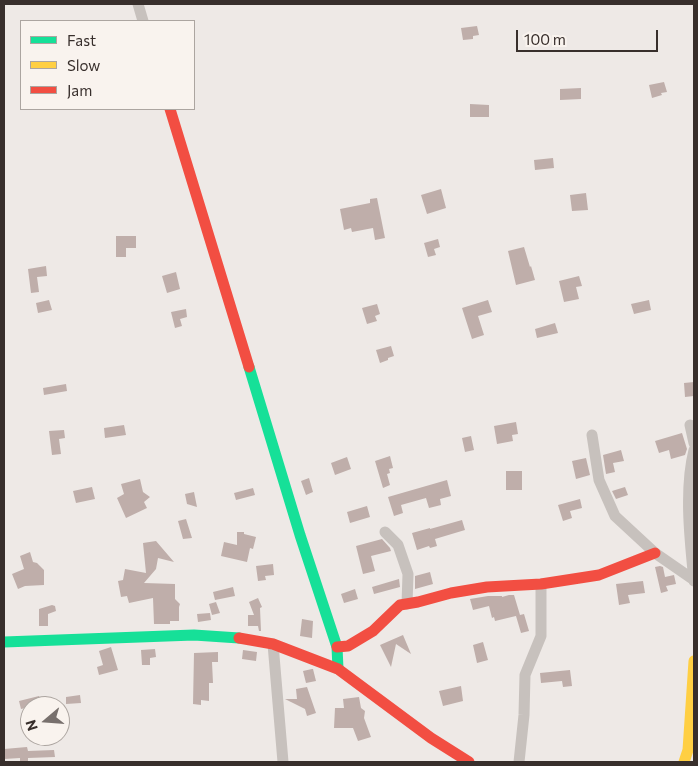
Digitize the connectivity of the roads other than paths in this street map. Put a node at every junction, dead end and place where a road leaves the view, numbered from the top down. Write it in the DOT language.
graph roads {
  1 [pos="138,4"];
  2 [pos="143,20"];
  3 [pos="170,110"];
  4 [pos="690,425"];
  5 [pos="592,435"];
  6 [pos="694,443"];
  7 [pos="694,450"];
  8 [pos="385,532"];
  9 [pos="655,553"];
  10 [pos="694,581"];
  11 [pos="541,584"];
  12 [pos="407,604"];
  13 [pos="4,642"];
  14 [pos="273,644"];
  15 [pos="337,647"];
  16 [pos="694,661"];
  17 [pos="338,669"];
  18 [pos="283,762"];
  19 [pos="468,762"];
  20 [pos="519,762"];
  21 [pos="684,762"];
  1 -- 2 [label="street"];
  3 -- 15 [label="street"];
  4 -- 6 [label="street"];
  5 -- 9 [label="street"];
  7 -- 10 [label="street"];
  8 -- 12 [label="street"];
  9 -- 10 [label="street"];
  9 -- 11 [label="street"];
  11 -- 12 [label="street"];
  11 -- 20 [label="street"];
  12 -- 15 [label="street"];
  13 -- 14 [label="street"];
  14 -- 17 [label="street"];
  14 -- 18 [label="street"];
  15 -- 17 [label="street"];
  16 -- 21 [label="street"];
  17 -- 19 [label="street"];
}
